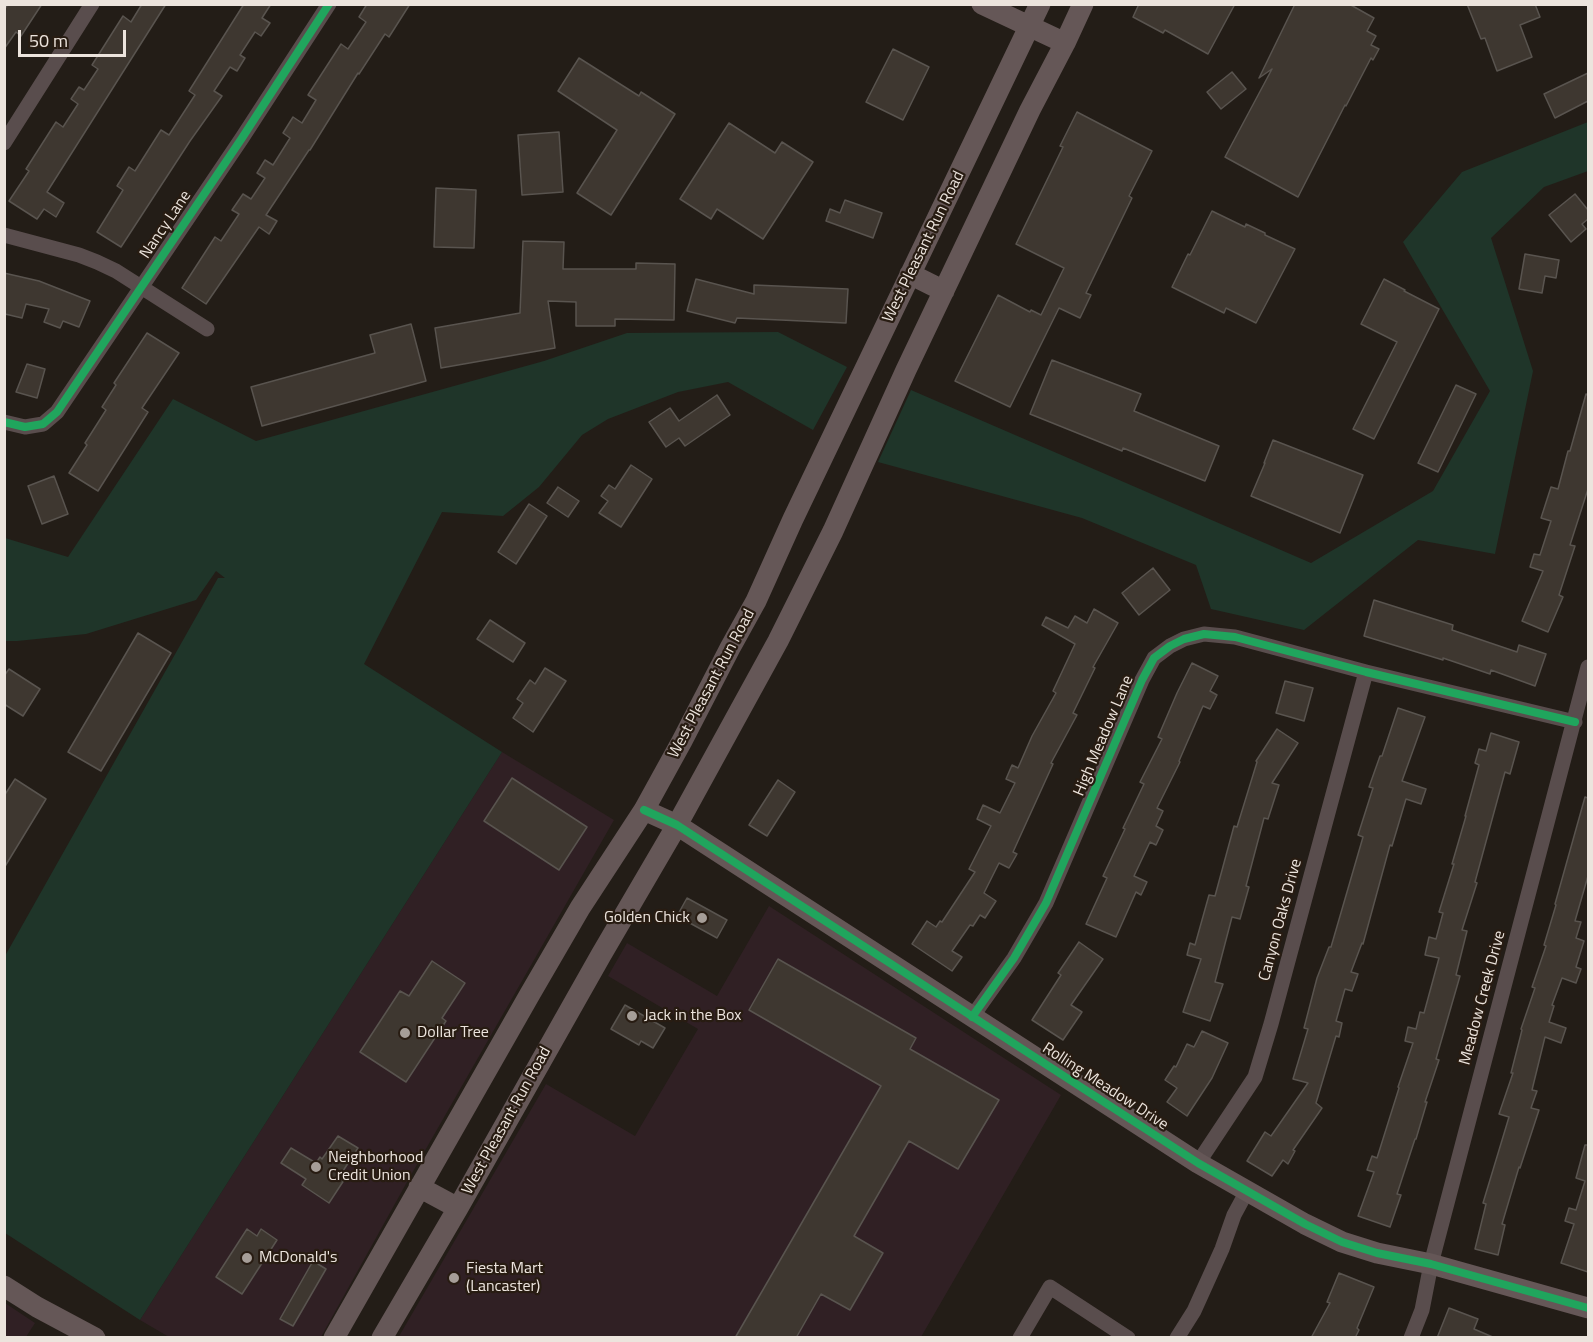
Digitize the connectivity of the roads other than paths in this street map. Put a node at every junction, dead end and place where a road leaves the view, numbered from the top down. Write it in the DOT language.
graph roads {
  1 [pos="92,4"];
  2 [pos="330,4"];
  3 [pos="982,4"];
  4 [pos="1040,4"];
  5 [pos="1083,4"];
  6 [pos="1029,27"];
  7 [pos="1065,44"];
  8 [pos="4,143"];
  9 [pos="4,235"];
  10 [pos="910,274"];
  11 [pos="140,288"];
  12 [pos="944,291"];
  13 [pos="207,329"];
  14 [pos="4,422"];
  15 [pos="1588,667"];
  16 [pos="1366,672"];
  17 [pos="1575,722"];
  18 [pos="644,810"];
  19 [pos="677,825"];
  20 [pos="972,1017"];
  21 [pos="1198,1164"];
  22 [pos="419,1187"];
  23 [pos="1247,1191"];
  24 [pos="458,1208"];
  25 [pos="1431,1264"];
  26 [pos="4,1286"];
  27 [pos="1588,1308"];
  28 [pos="95,1338"];
  29 [pos="334,1338"];
  30 [pos="382,1338"];
  31 [pos="1020,1338"];
  32 [pos="1128,1338"];
  33 [pos="1177,1338"];
  34 [pos="1411,1338"];
  1 -- 8 [label="street"];
  2 -- 11 [label="street, Nancy Lane"];
  3 -- 6 [label="main road"];
  4 -- 6 [label="main road, West Pleasant Run Road"];
  5 -- 7 [label="main road, West Pleasant Run Road"];
  6 -- 7 [label="main road"];
  6 -- 10 [label="main road, West Pleasant Run Road"];
  7 -- 12 [label="main road, West Pleasant Run Road"];
  9 -- 11 [label="street"];
  10 -- 12 [label="main road"];
  10 -- 18 [label="main road, West Pleasant Run Road"];
  11 -- 13 [label="street"];
  11 -- 14 [label="street, Nancy Lane"];
  12 -- 19 [label="main road, West Pleasant Run Road"];
  15 -- 17 [label="street, Meadow Creek Drive"];
  16 -- 17 [label="street, High Meadow Lane"];
  16 -- 20 [label="street, High Meadow Lane"];
  16 -- 21 [label="street, Canyon Oaks Drive"];
  17 -- 25 [label="street, Meadow Creek Drive"];
  18 -- 19 [label="main road, Rolling Meadow Drive"];
  18 -- 22 [label="main road, West Pleasant Run Road"];
  19 -- 20 [label="main road, Rolling Meadow Drive"];
  19 -- 24 [label="main road, West Pleasant Run Road"];
  20 -- 21 [label="main road, Rolling Meadow Drive"];
  21 -- 23 [label="main road, Rolling Meadow Drive"];
  22 -- 24 [label="main road"];
  22 -- 29 [label="main road, West Pleasant Run Road"];
  23 -- 25 [label="main road, Rolling Meadow Drive"];
  23 -- 33 [label="street"];
  24 -- 30 [label="main road, West Pleasant Run Road"];
  25 -- 27 [label="main road, Rolling Meadow Drive"];
  25 -- 34 [label="street, Meadow Creek Drive"];
  26 -- 28 [label="main road"];
  31 -- 32 [label="street"];
}
